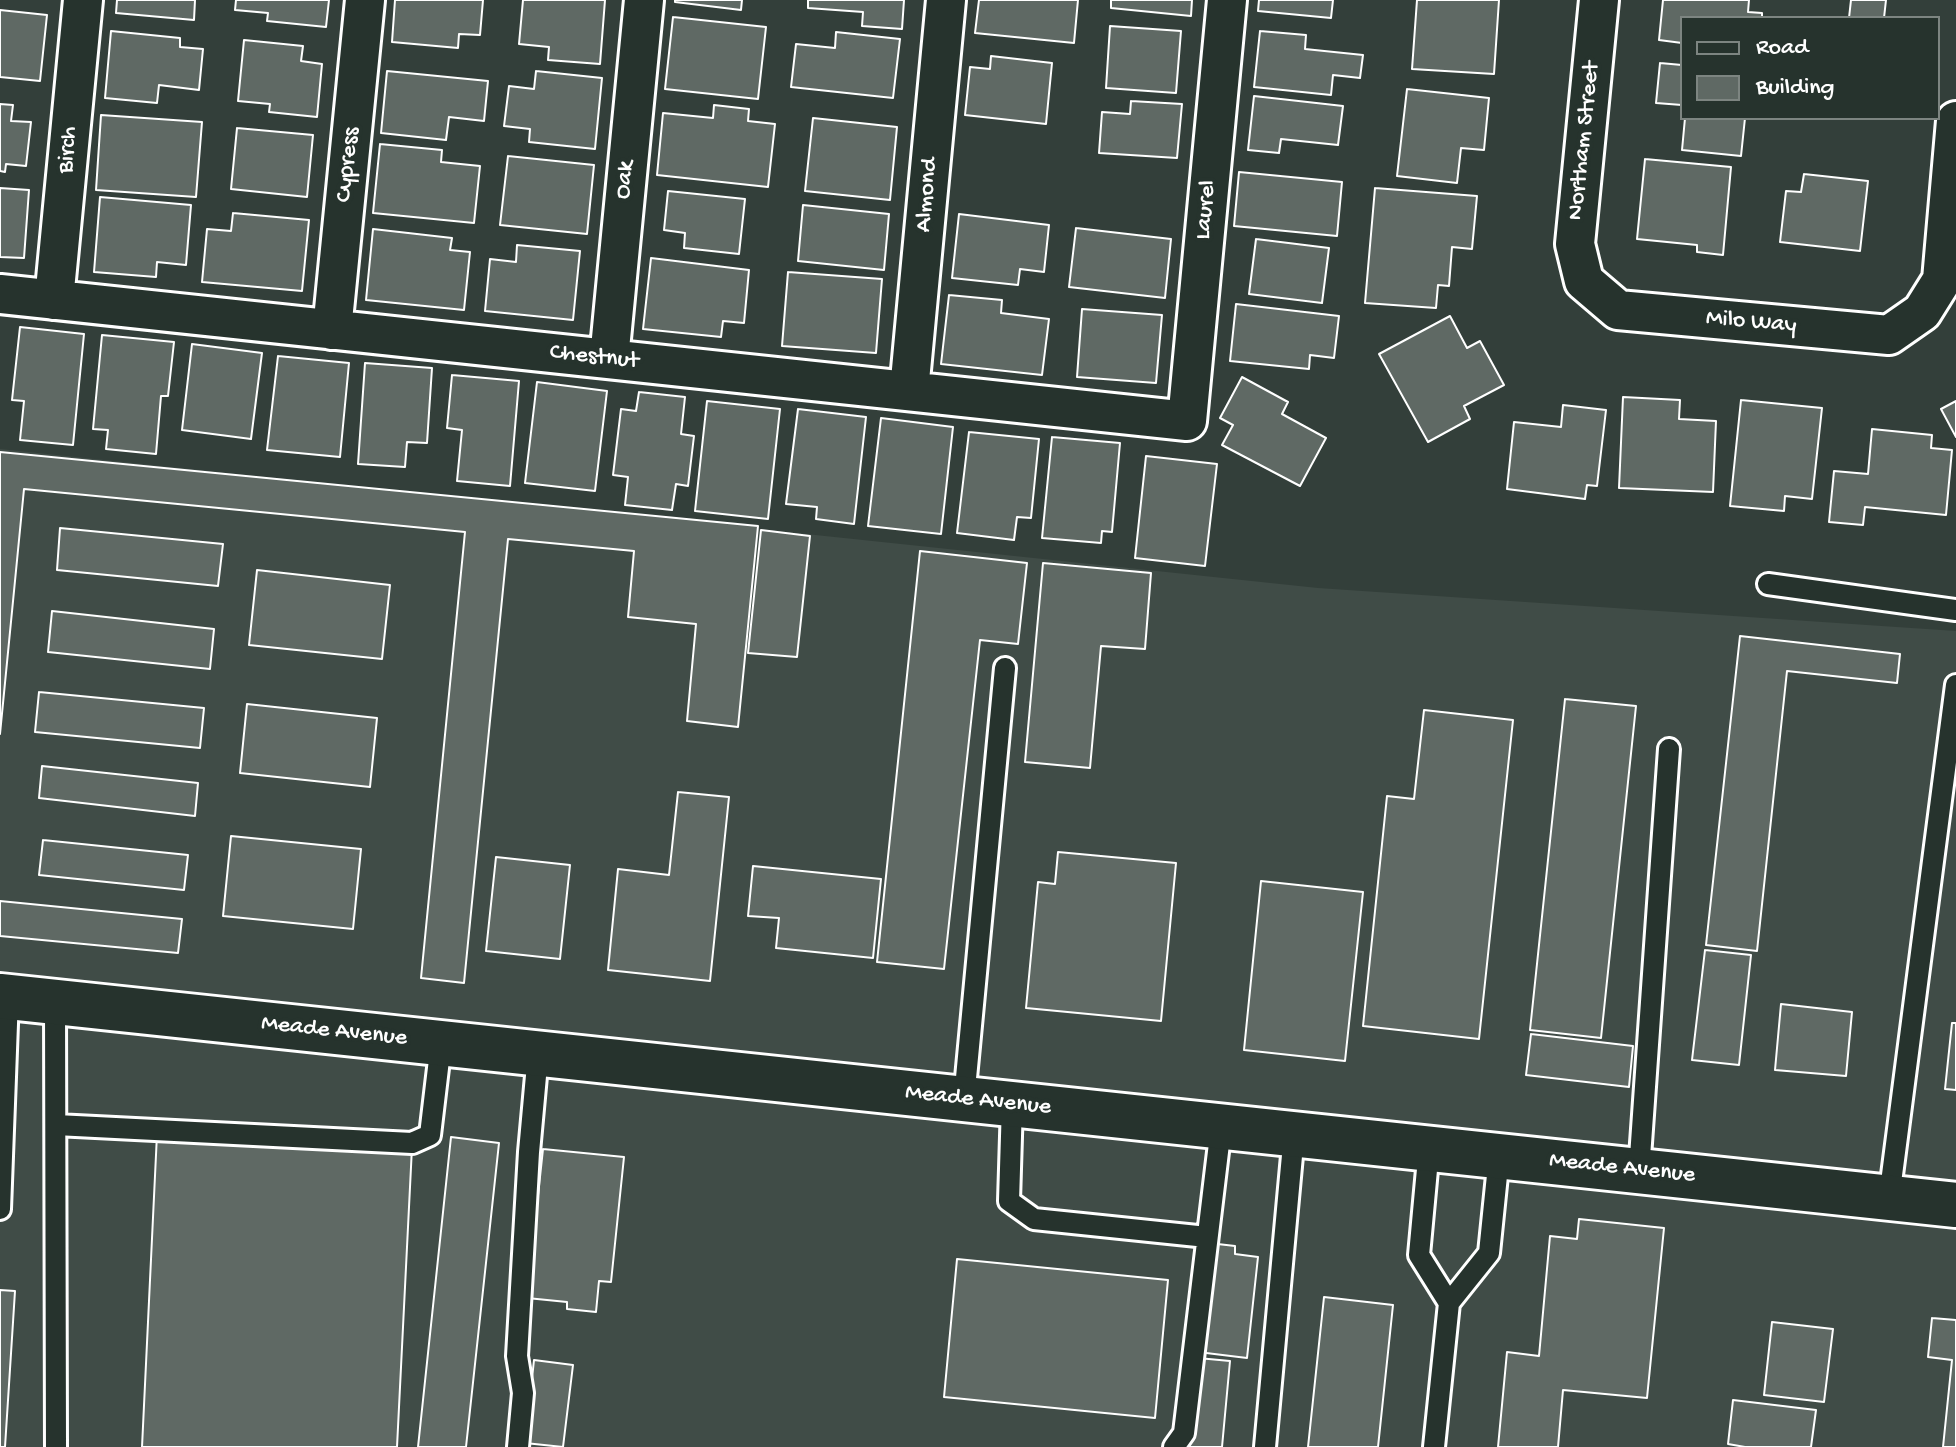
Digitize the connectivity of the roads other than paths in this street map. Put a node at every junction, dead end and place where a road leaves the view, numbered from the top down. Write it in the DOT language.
graph roads {
  1 [pos="83,0"];
  2 [pos="365,0"];
  3 [pos="644,0"];
  4 [pos="946,0"];
  5 [pos="1227,0"];
  6 [pos="1599,0"];
  7 [pos="1956,121"];
  8 [pos="1584,281"];
  9 [pos="0,294"];
  10 [pos="54,300"];
  11 [pos="332,330"];
  12 [pos="609,359"];
  13 [pos="909,391"];
  14 [pos="1187,421"];
  15 [pos="1768,584"];
  16 [pos="1956,610"];
  17 [pos="1005,668"];
  18 [pos="1956,685"];
  19 [pos="1669,749"];
  20 [pos="4,997"];
  21 [pos="55,1002"];
  22 [pos="441,1043"];
  23 [pos="538,1054"];
  24 [pos="3,1076"];
  25 [pos="964,1099"];
  26 [pos="1012,1104"];
  27 [pos="56,1125"];
  28 [pos="1221,1127"];
  29 [pos="1294,1134"];
  30 [pos="1429,1148"];
  31 [pos="1499,1156"];
  32 [pos="1639,1171"];
  33 [pos="1889,1198"];
  34 [pos="1956,1205"];
  35 [pos="0,1209"];
  36 [pos="1207,1237"];
  37 [pos="1449,1303"];
  38 [pos="56,1447"];
  39 [pos="518,1447"];
  40 [pos="1174,1447"];
  41 [pos="1265,1447"];
  42 [pos="1434,1447"];
  1 -- 10 [label="street, Birch"];
  2 -- 11 [label="street, Cypress"];
  3 -- 12 [label="street, Oak"];
  4 -- 13 [label="street, Almond"];
  5 -- 14 [label="street, Laurel"];
  6 -- 8 [label="street, Northam Street"];
  7 -- 8 [label="street, Milo Way"];
  9 -- 10 [label="street, Chestnut"];
  10 -- 11 [label="street, Chestnut"];
  11 -- 12 [label="street, Chestnut"];
  12 -- 13 [label="street, Chestnut"];
  13 -- 14 [label="street, Chestnut"];
  15 -- 16 [label="lane"];
  17 -- 25 [label="lane"];
  18 -- 33 [label="lane"];
  19 -- 32 [label="lane"];
  20 -- 21 [label="street, Meade Avenue"];
  20 -- 24 [label="lane"];
  21 -- 22 [label="street, Meade Avenue"];
  21 -- 27 [label="lane"];
  22 -- 23 [label="street, Meade Avenue"];
  22 -- 27 [label="lane"];
  23 -- 25 [label="street, Meade Avenue"];
  23 -- 39 [label="lane"];
  24 -- 35 [label="lane"];
  25 -- 26 [label="street, Meade Avenue"];
  26 -- 28 [label="street, Meade Avenue"];
  26 -- 36 [label="lane"];
  27 -- 38 [label="lane"];
  28 -- 29 [label="street, Meade Avenue"];
  28 -- 36 [label="lane"];
  29 -- 30 [label="street, Meade Avenue"];
  29 -- 41 [label="lane"];
  30 -- 31 [label="street, Meade Avenue"];
  30 -- 37 [label="lane"];
  31 -- 32 [label="street, Meade Avenue"];
  31 -- 37 [label="lane"];
  32 -- 33 [label="street, Meade Avenue"];
  33 -- 34 [label="street, Meade Avenue"];
  36 -- 40 [label="lane"];
  37 -- 42 [label="lane"];
}
